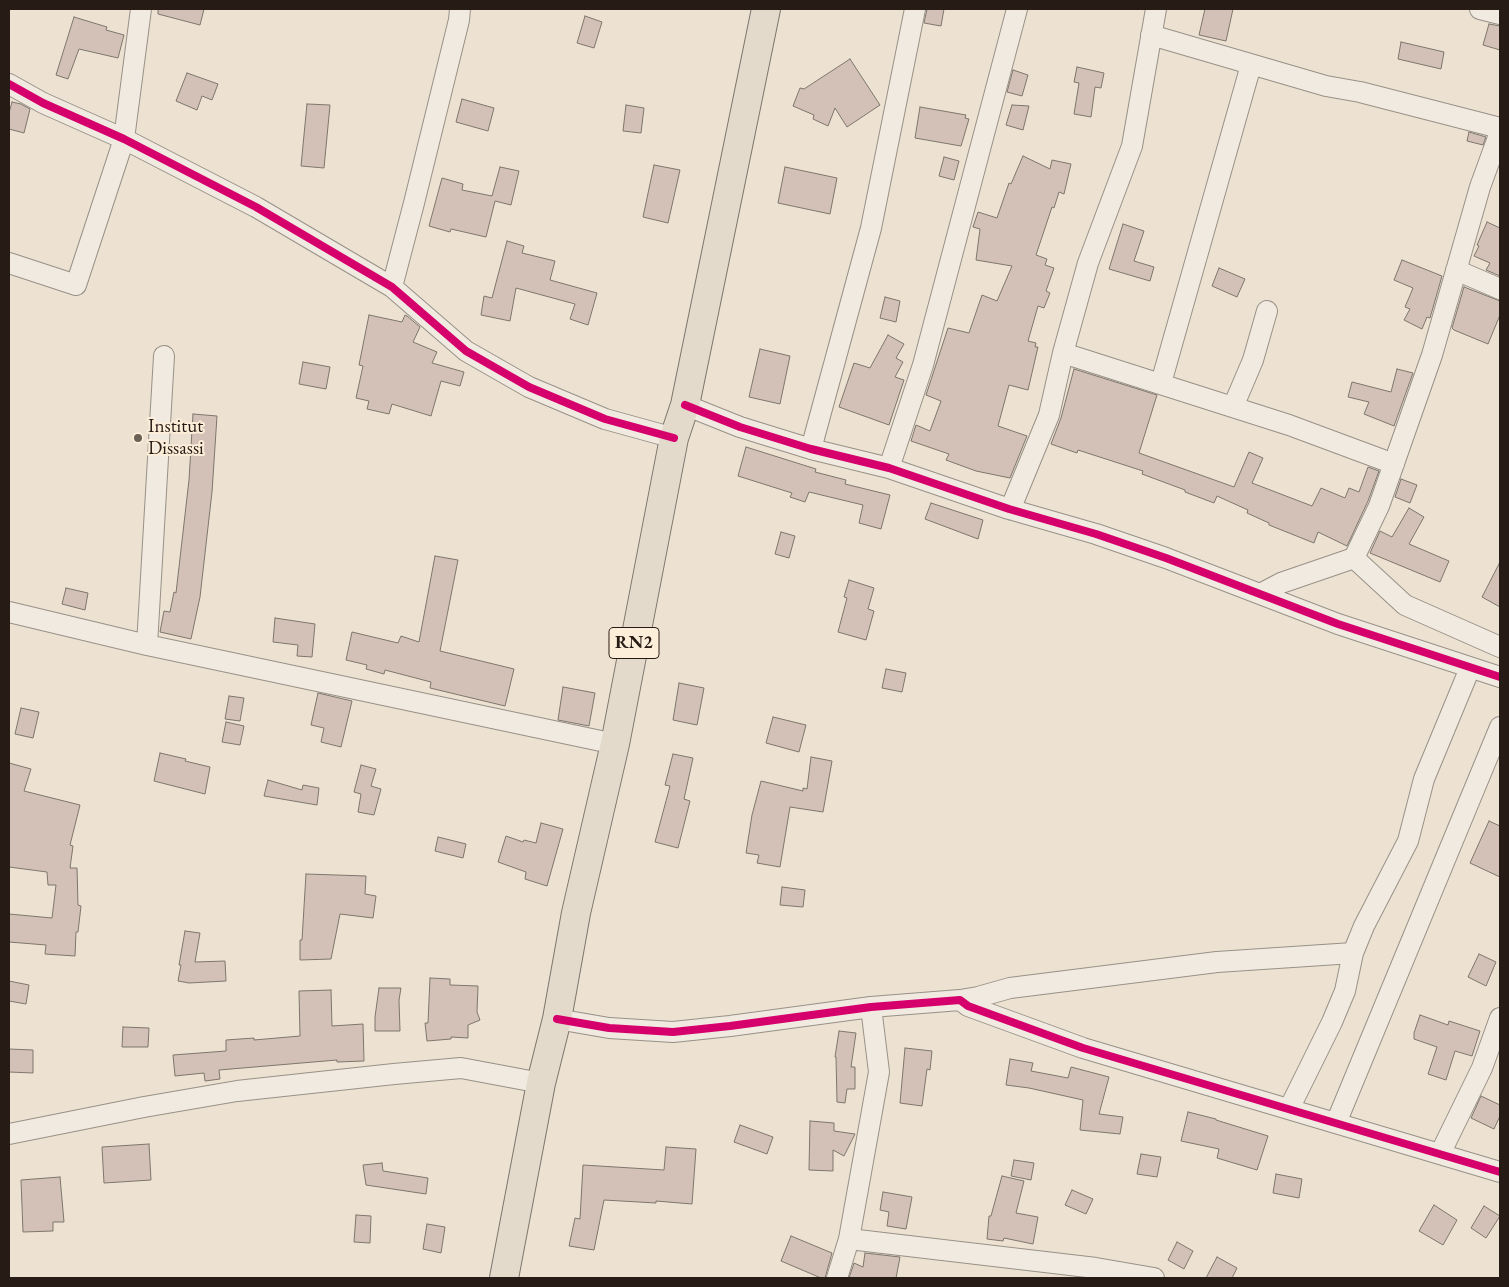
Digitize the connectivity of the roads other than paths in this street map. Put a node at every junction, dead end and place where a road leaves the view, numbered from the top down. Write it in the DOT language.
graph roads {
  1 [pos="141,9"];
  2 [pos="460,9"];
  3 [pos="766,9"];
  4 [pos="915,9"];
  5 [pos="1017,9"];
  6 [pos="1156,9"];
  7 [pos="1480,9"];
  8 [pos="1500,14"];
  9 [pos="1151,35"];
  10 [pos="1251,65"];
  11 [pos="9,84"];
  12 [pos="1500,128"];
  13 [pos="1500,132"];
  14 [pos="124,139"];
  15 [pos="9,264"];
  16 [pos="1456,270"];
  17 [pos="392,287"];
  18 [pos="1500,289"];
  19 [pos="1268,311"];
  20 [pos="1062,353"];
  21 [pos="164,356"];
  22 [pos="1161,383"];
  23 [pos="685,405"];
  24 [pos="1233,407"];
  25 [pos="674,438"];
  26 [pos="811,449"];
  27 [pos="1394,464"];
  28 [pos="889,468"];
  29 [pos="1012,510"];
  30 [pos="1354,558"];
  31 [pos="1260,594"];
  32 [pos="9,612"];
  33 [pos="147,645"];
  34 [pos="1500,647"];
  35 [pos="1470,668"];
  36 [pos="1500,677"];
  37 [pos="1500,728"];
  38 [pos="614,744"];
  39 [pos="1353,952"];
  40 [pos="960,1000"];
  41 [pos="871,1007"];
  42 [pos="1500,1018"];
  43 [pos="557,1019"];
  44 [pos="541,1083"];
  45 [pos="1289,1109"];
  46 [pos="1336,1123"];
  47 [pos="9,1134"];
  48 [pos="1440,1154"];
  49 [pos="1500,1172"];
  50 [pos="849,1239"];
  51 [pos="504,1278"];
  52 [pos="837,1278"];
  53 [pos="1154,1278"];
  1 -- 14 [label="street"];
  2 -- 17 [label="street"];
  3 -- 23 [label="highway, RN2"];
  4 -- 26 [label="street"];
  5 -- 28 [label="street"];
  6 -- 9 [label="street"];
  7 -- 8 [label="street"];
  9 -- 10 [label="street"];
  9 -- 20 [label="street"];
  10 -- 12 [label="street"];
  10 -- 22 [label="street"];
  11 -- 14 [label="street"];
  13 -- 16 [label="street"];
  14 -- 15 [label="street"];
  14 -- 17 [label="street"];
  16 -- 18 [label="street"];
  16 -- 27 [label="street"];
  17 -- 25 [label="street"];
  19 -- 24 [label="street"];
  20 -- 22 [label="street"];
  20 -- 29 [label="street"];
  21 -- 33 [label="street"];
  22 -- 24 [label="street"];
  23 -- 25 [label="highway, RN2"];
  23 -- 26 [label="street"];
  24 -- 27 [label="street"];
  25 -- 38 [label="highway, RN2"];
  26 -- 28 [label="street"];
  27 -- 30 [label="street"];
  28 -- 29 [label="street"];
  29 -- 31 [label="street"];
  30 -- 31 [label="street"];
  30 -- 34 [label="street"];
  31 -- 35 [label="street"];
  32 -- 33 [label="street"];
  33 -- 38 [label="street"];
  35 -- 36 [label="street"];
  35 -- 39 [label="street"];
  37 -- 46 [label="street"];
  38 -- 43 [label="highway, RN2"];
  39 -- 40 [label="street"];
  39 -- 45 [label="street"];
  40 -- 41 [label="street"];
  40 -- 45 [label="street"];
  41 -- 43 [label="street"];
  41 -- 50 [label="street"];
  42 -- 48 [label="street"];
  43 -- 44 [label="highway, RN2"];
  44 -- 47 [label="street"];
  44 -- 51 [label="highway, RN2"];
  45 -- 46 [label="street"];
  46 -- 48 [label="street"];
  48 -- 49 [label="street"];
  50 -- 52 [label="street"];
  50 -- 53 [label="street"];
}
